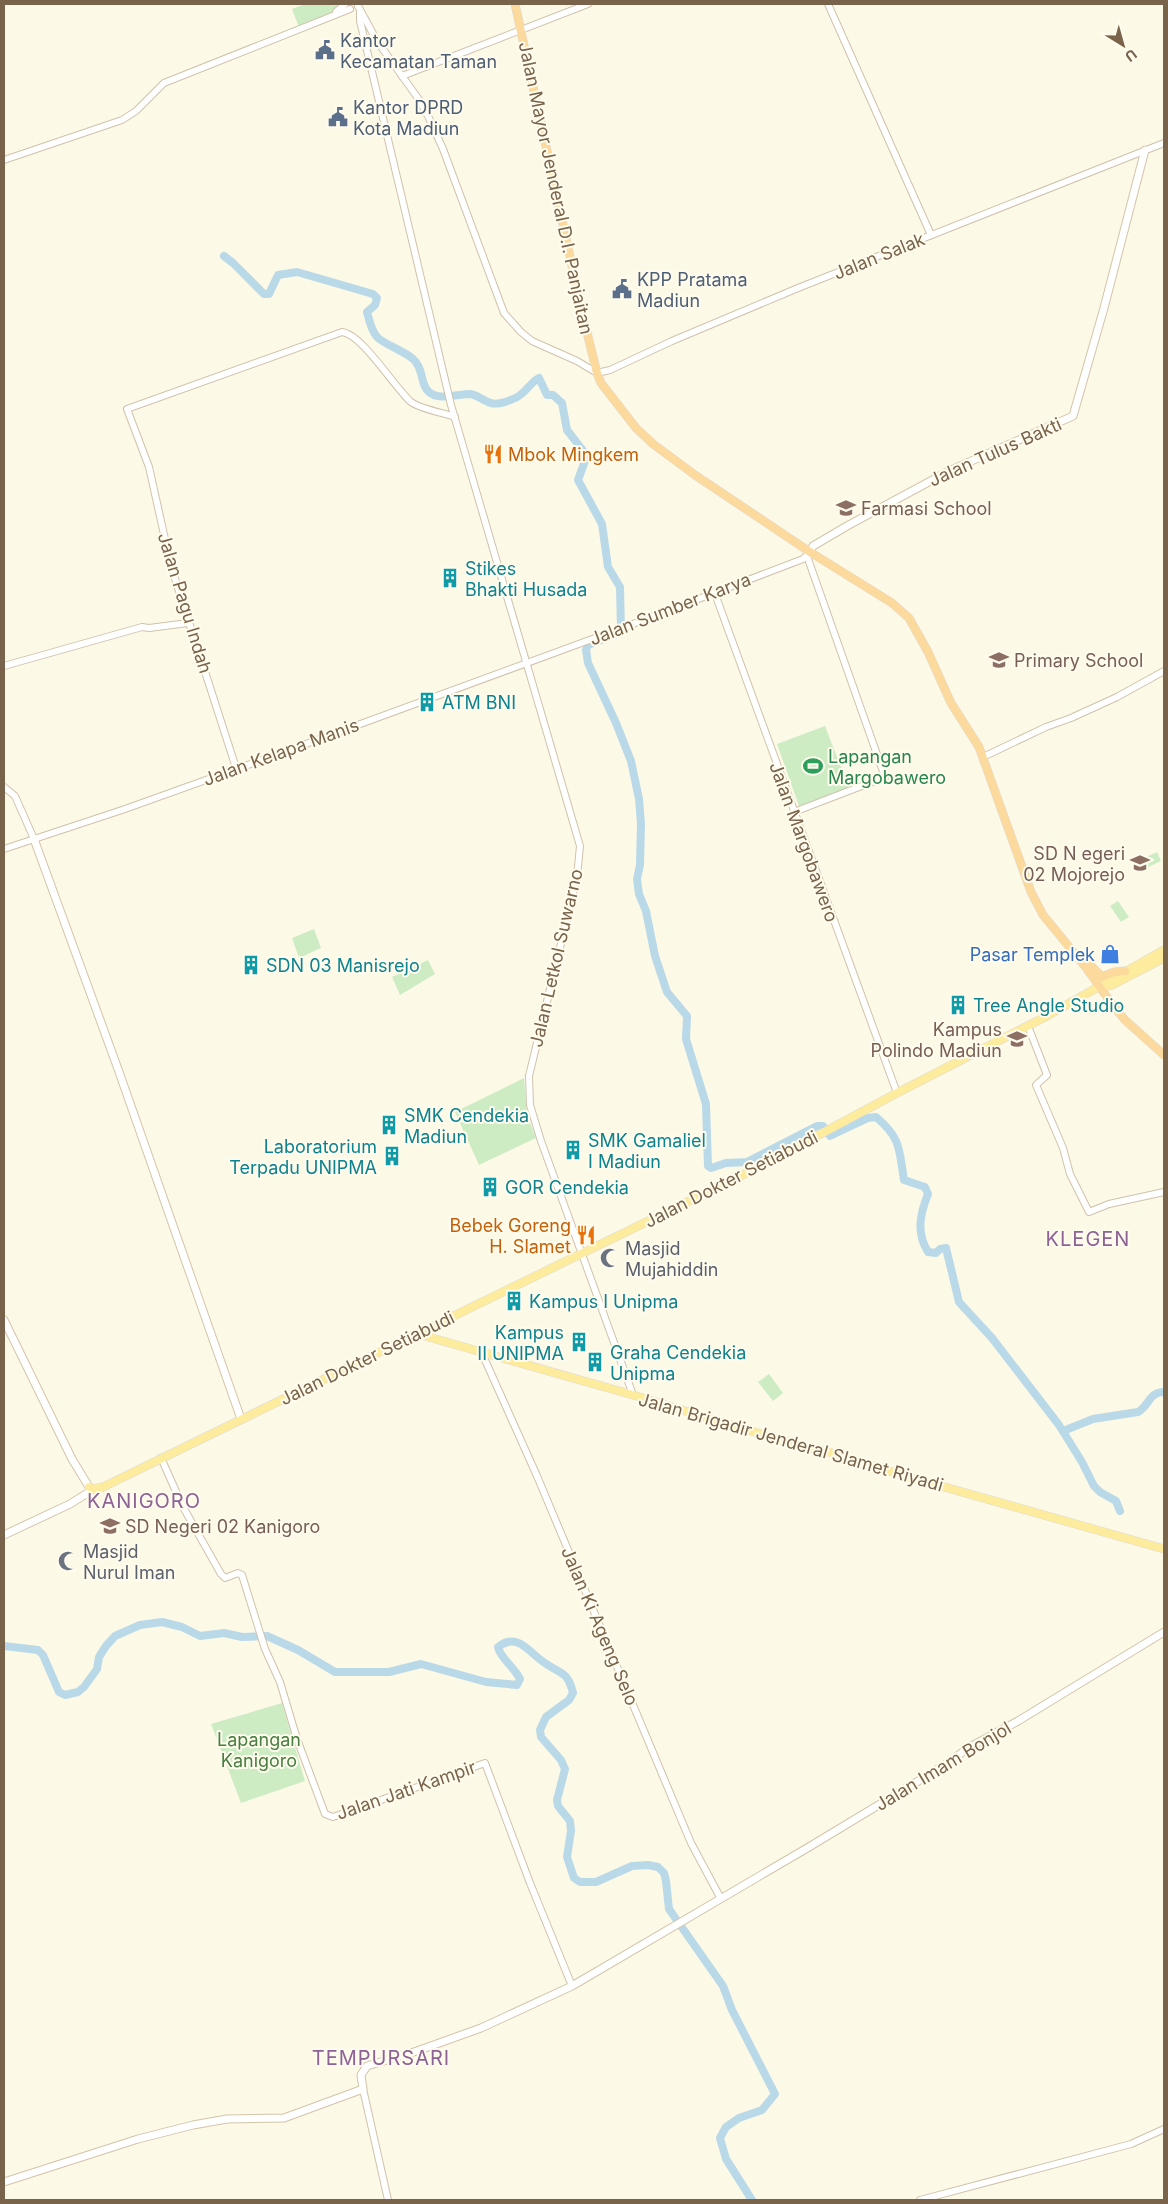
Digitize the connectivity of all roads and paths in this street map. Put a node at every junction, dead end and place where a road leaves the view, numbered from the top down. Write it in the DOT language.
graph roads {
  1 [pos="515,4"];
  2 [pos="588,4"];
  3 [pos="828,4"];
  4 [pos="354,6"];
  5 [pos="360,21"];
  6 [pos="368,27"];
  7 [pos="521,30"];
  8 [pos="402,76"];
  9 [pos="1164,143"];
  10 [pos="1146,150"];
  11 [pos="4,160"];
  12 [pos="931,235"];
  13 [pos="597,373"];
  14 [pos="455,417"];
  15 [pos="808,554"];
  16 [pos="714,591"];
  17 [pos="188,623"];
  18 [pos="527,662"];
  19 [pos="4,666"];
  20 [pos="1164,671"];
  21 [pos="983,757"];
  22 [pos="236,768"];
  23 [pos="4,787"];
  24 [pos="794,812"];
  25 [pos="34,839"];
  26 [pos="4,849"];
  27 [pos="1164,950"];
  28 [pos="1164,958"];
  29 [pos="1083,964"];
  30 [pos="1125,971"];
  31 [pos="1098,988"];
  32 [pos="1028,1026"];
  33 [pos="1164,1055"];
  34 [pos="897,1093"];
  35 [pos="1164,1192"];
  36 [pos="580,1253"];
  37 [pos="4,1320"];
  38 [pos="418,1334"];
  39 [pos="481,1351"];
  40 [pos="633,1395"];
  41 [pos="241,1419"];
  42 [pos="161,1458"];
  43 [pos="92,1488"];
  44 [pos="4,1535"];
  45 [pos="1164,1550"];
  46 [pos="1164,1632"];
  47 [pos="720,1900"];
  48 [pos="572,1986"];
  49 [pos="363,2089"];
  50 [pos="1164,2129"];
  51 [pos="4,2182"];
  52 [pos="388,2200"];
  53 [pos="920,2200"];
  1 -- 7 [label="highway, Jalan Mayor Jenderal D.I. Panjaitan"];
  2 -- 7 [label="street"];
  3 -- 12 [label="street"];
  4 -- 5 [label="street"];
  4 -- 6 [label="street"];
  4 -- 11 [label="street"];
  5 -- 6 [label="street"];
  5 -- 14 [label="street, Jalan Letkol Suwarno"];
  6 -- 8 [label="street"];
  7 -- 8 [label="street"];
  7 -- 13 [label="highway, Jalan Mayor Jenderal D.I. Panjaitan"];
  8 -- 13 [label="street"];
  9 -- 10 [label="street, Jalan Salak"];
  10 -- 12 [label="street, Jalan Salak"];
  10 -- 15 [label="main road, Jalan Tulus Bakti"];
  12 -- 13 [label="street, Jalan Salak"];
  13 -- 15 [label="highway, Jalan Mayor Jenderal D.I. Panjaitan"];
  14 -- 17 [label="street, Jalan Pagu Indah"];
  14 -- 18 [label="street, Jalan Letkol Suwarno"];
  15 -- 16 [label="street, Jalan Sumber Karya"];
  15 -- 21 [label="highway, Jalan Mayor Jenderal D.I. Panjaitan"];
  15 -- 24 [label="street"];
  16 -- 18 [label="street, Jalan Sumber Karya"];
  16 -- 24 [label="street, Jalan Margobawero"];
  17 -- 19 [label="street"];
  17 -- 22 [label="street, Jalan Pagu Indah"];
  18 -- 22 [label="street, Jalan Kelapa Manis"];
  18 -- 36 [label="street, Jalan Letkol Suwarno"];
  20 -- 21 [label="street"];
  21 -- 29 [label="highway, Jalan Mayor Jenderal D.I. Panjaitan"];
  22 -- 25 [label="street, Jalan Kelapa Manis"];
  23 -- 25 [label="street"];
  24 -- 34 [label="street, Jalan Margobawero"];
  25 -- 26 [label="street, Jalan Kelapa Manis"];
  25 -- 41 [label="main road"];
  27 -- 30 [label="main road"];
  28 -- 31 [label="main road"];
  29 -- 30 [label="highway"];
  29 -- 31 [label="highway"];
  30 -- 31 [label="main road"];
  31 -- 32 [label="main road, Jalan Dokter Setiabudi"];
  31 -- 33 [label="highway"];
  32 -- 34 [label="main road, Jalan Dokter Setiabudi"];
  32 -- 35 [label="street"];
  34 -- 36 [label="main road, Jalan Dokter Setiabudi"];
  36 -- 38 [label="main road, Jalan Dokter Setiabudi"];
  36 -- 40 [label="street, Jalan Letkol Suwarno"];
  37 -- 43 [label="main road"];
  38 -- 39 [label="main road, Jalan Brigadir Jenderal Slamet Riyadi"];
  38 -- 41 [label="main road, Jalan Dokter Setiabudi"];
  39 -- 40 [label="main road, Jalan Brigadir Jenderal Slamet Riyadi"];
  39 -- 47 [label="street, Jalan Ki Ageng Selo"];
  40 -- 45 [label="main road, Jalan Brigadir Jenderal Slamet Riyadi"];
  41 -- 42 [label="main road, Jalan Dokter Setiabudi"];
  42 -- 43 [label="main road, Jalan Dokter Setiabudi"];
  42 -- 48 [label="street, Jalan Jati Kampir"];
  43 -- 44 [label="main road"];
  46 -- 47 [label="main road, Jalan Imam Bonjol"];
  47 -- 48 [label="main road, Jalan Imam Bonjol"];
  48 -- 49 [label="main road, Jalan Imam Bonjol"];
  49 -- 51 [label="main road"];
  49 -- 52 [label="street"];
  50 -- 53 [label="street"];
}
